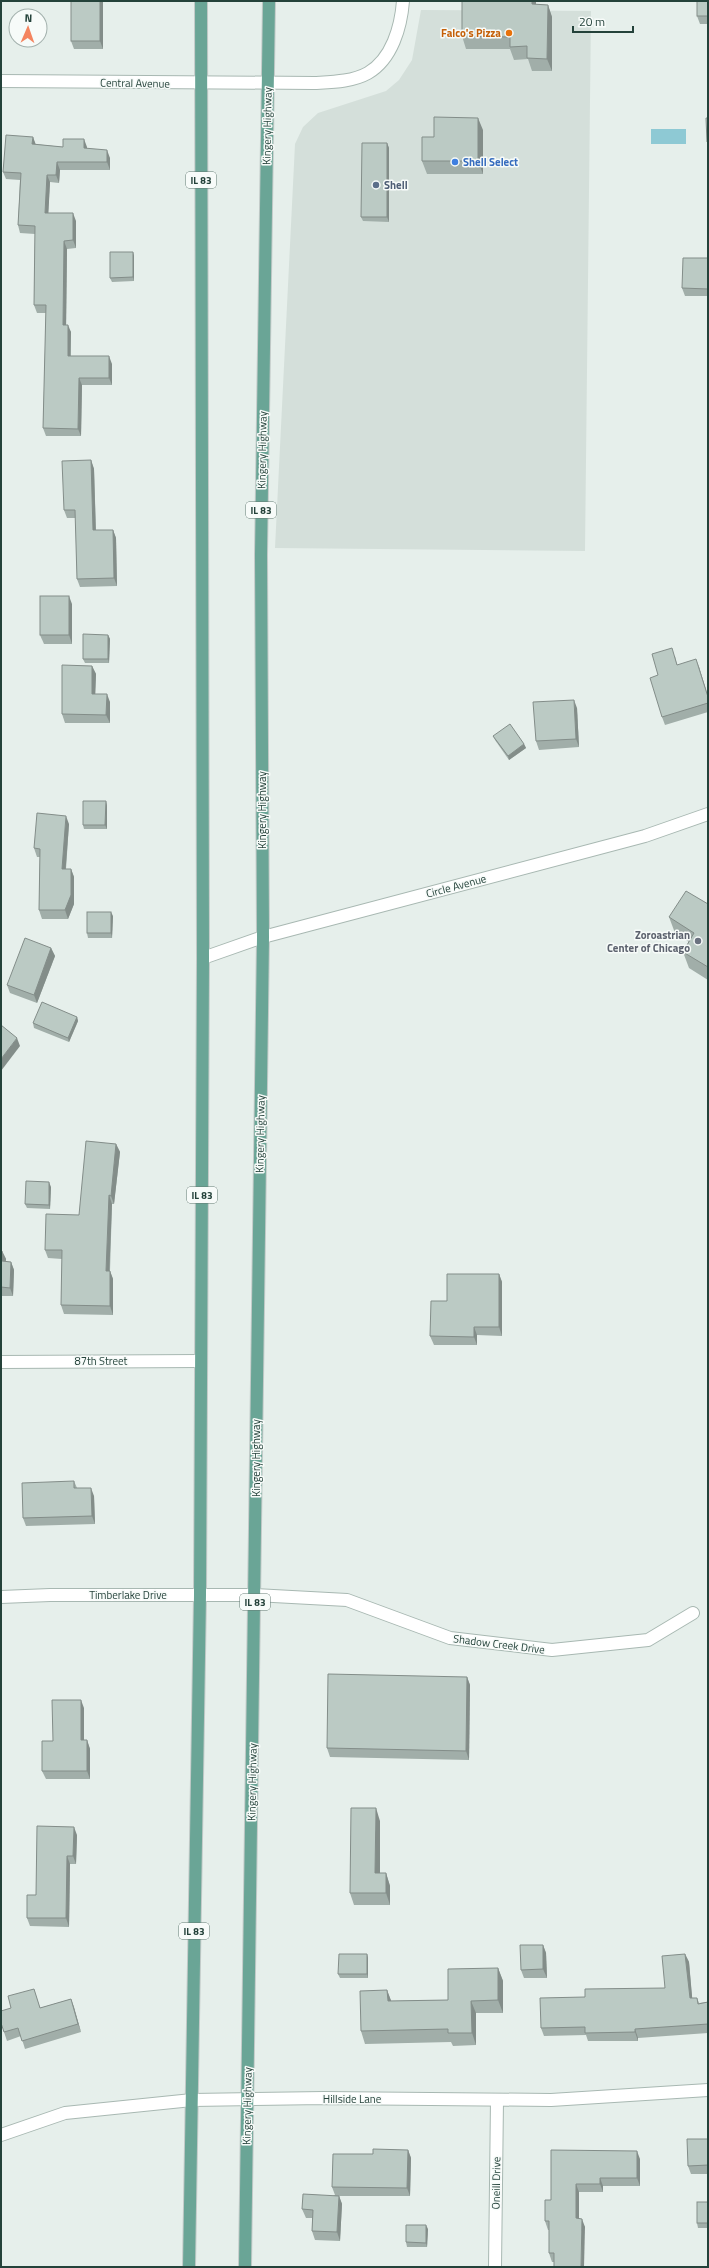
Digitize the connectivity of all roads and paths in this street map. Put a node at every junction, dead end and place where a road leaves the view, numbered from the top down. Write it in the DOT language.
graph roads {
  1 [pos="201,1"];
  2 [pos="269,1"];
  3 [pos="403,1"];
  4 [pos="1,81"];
  5 [pos="201,83"];
  6 [pos="268,84"];
  7 [pos="708,814"];
  8 [pos="263,937"];
  9 [pos="203,958"];
  10 [pos="201,1361"];
  11 [pos="1,1362"];
  12 [pos="200,1595"];
  13 [pos="255,1595"];
  14 [pos="1,1597"];
  15 [pos="693,1613"];
  16 [pos="708,2090"];
  17 [pos="192,2100"];
  18 [pos="247,2100"];
  19 [pos="497,2100"];
  20 [pos="1,2135"];
  21 [pos="189,2267"];
  22 [pos="245,2267"];
  23 [pos="495,2267"];
  1 -- 5 [label="main road, IL 83"];
  2 -- 6 [label="main road, Kingery Highway / IL 83"];
  3 -- 6 [label="street, Central Avenue"];
  4 -- 5 [label="street, Central Avenue"];
  5 -- 6 [label="street, Central Avenue"];
  5 -- 9 [label="main road, IL 83"];
  6 -- 8 [label="main road, Kingery Highway / IL 83"];
  7 -- 8 [label="street, Circle Avenue"];
  8 -- 9 [label="street, Circle Avenue"];
  8 -- 13 [label="main road, Kingery Highway / IL 83"];
  9 -- 10 [label="main road, IL 83"];
  10 -- 11 [label="street, 87th Street"];
  10 -- 12 [label="main road, IL 83"];
  12 -- 13 [label="street, Timberlake Drive"];
  12 -- 14 [label="street, Timberlake Drive"];
  12 -- 17 [label="main road, IL 83"];
  13 -- 15 [label="street, Shadow Creek Drive"];
  13 -- 18 [label="main road, Kingery Highway / IL 83"];
  16 -- 19 [label="street, Hillside Lane"];
  17 -- 18 [label="street, Hillside Lane"];
  17 -- 20 [label="street, Hillside Lane"];
  17 -- 21 [label="main road, IL 83"];
  18 -- 19 [label="street, Hillside Lane"];
  18 -- 22 [label="main road, Kingery Highway / IL 83"];
  19 -- 23 [label="street, Oneill Drive"];
}
